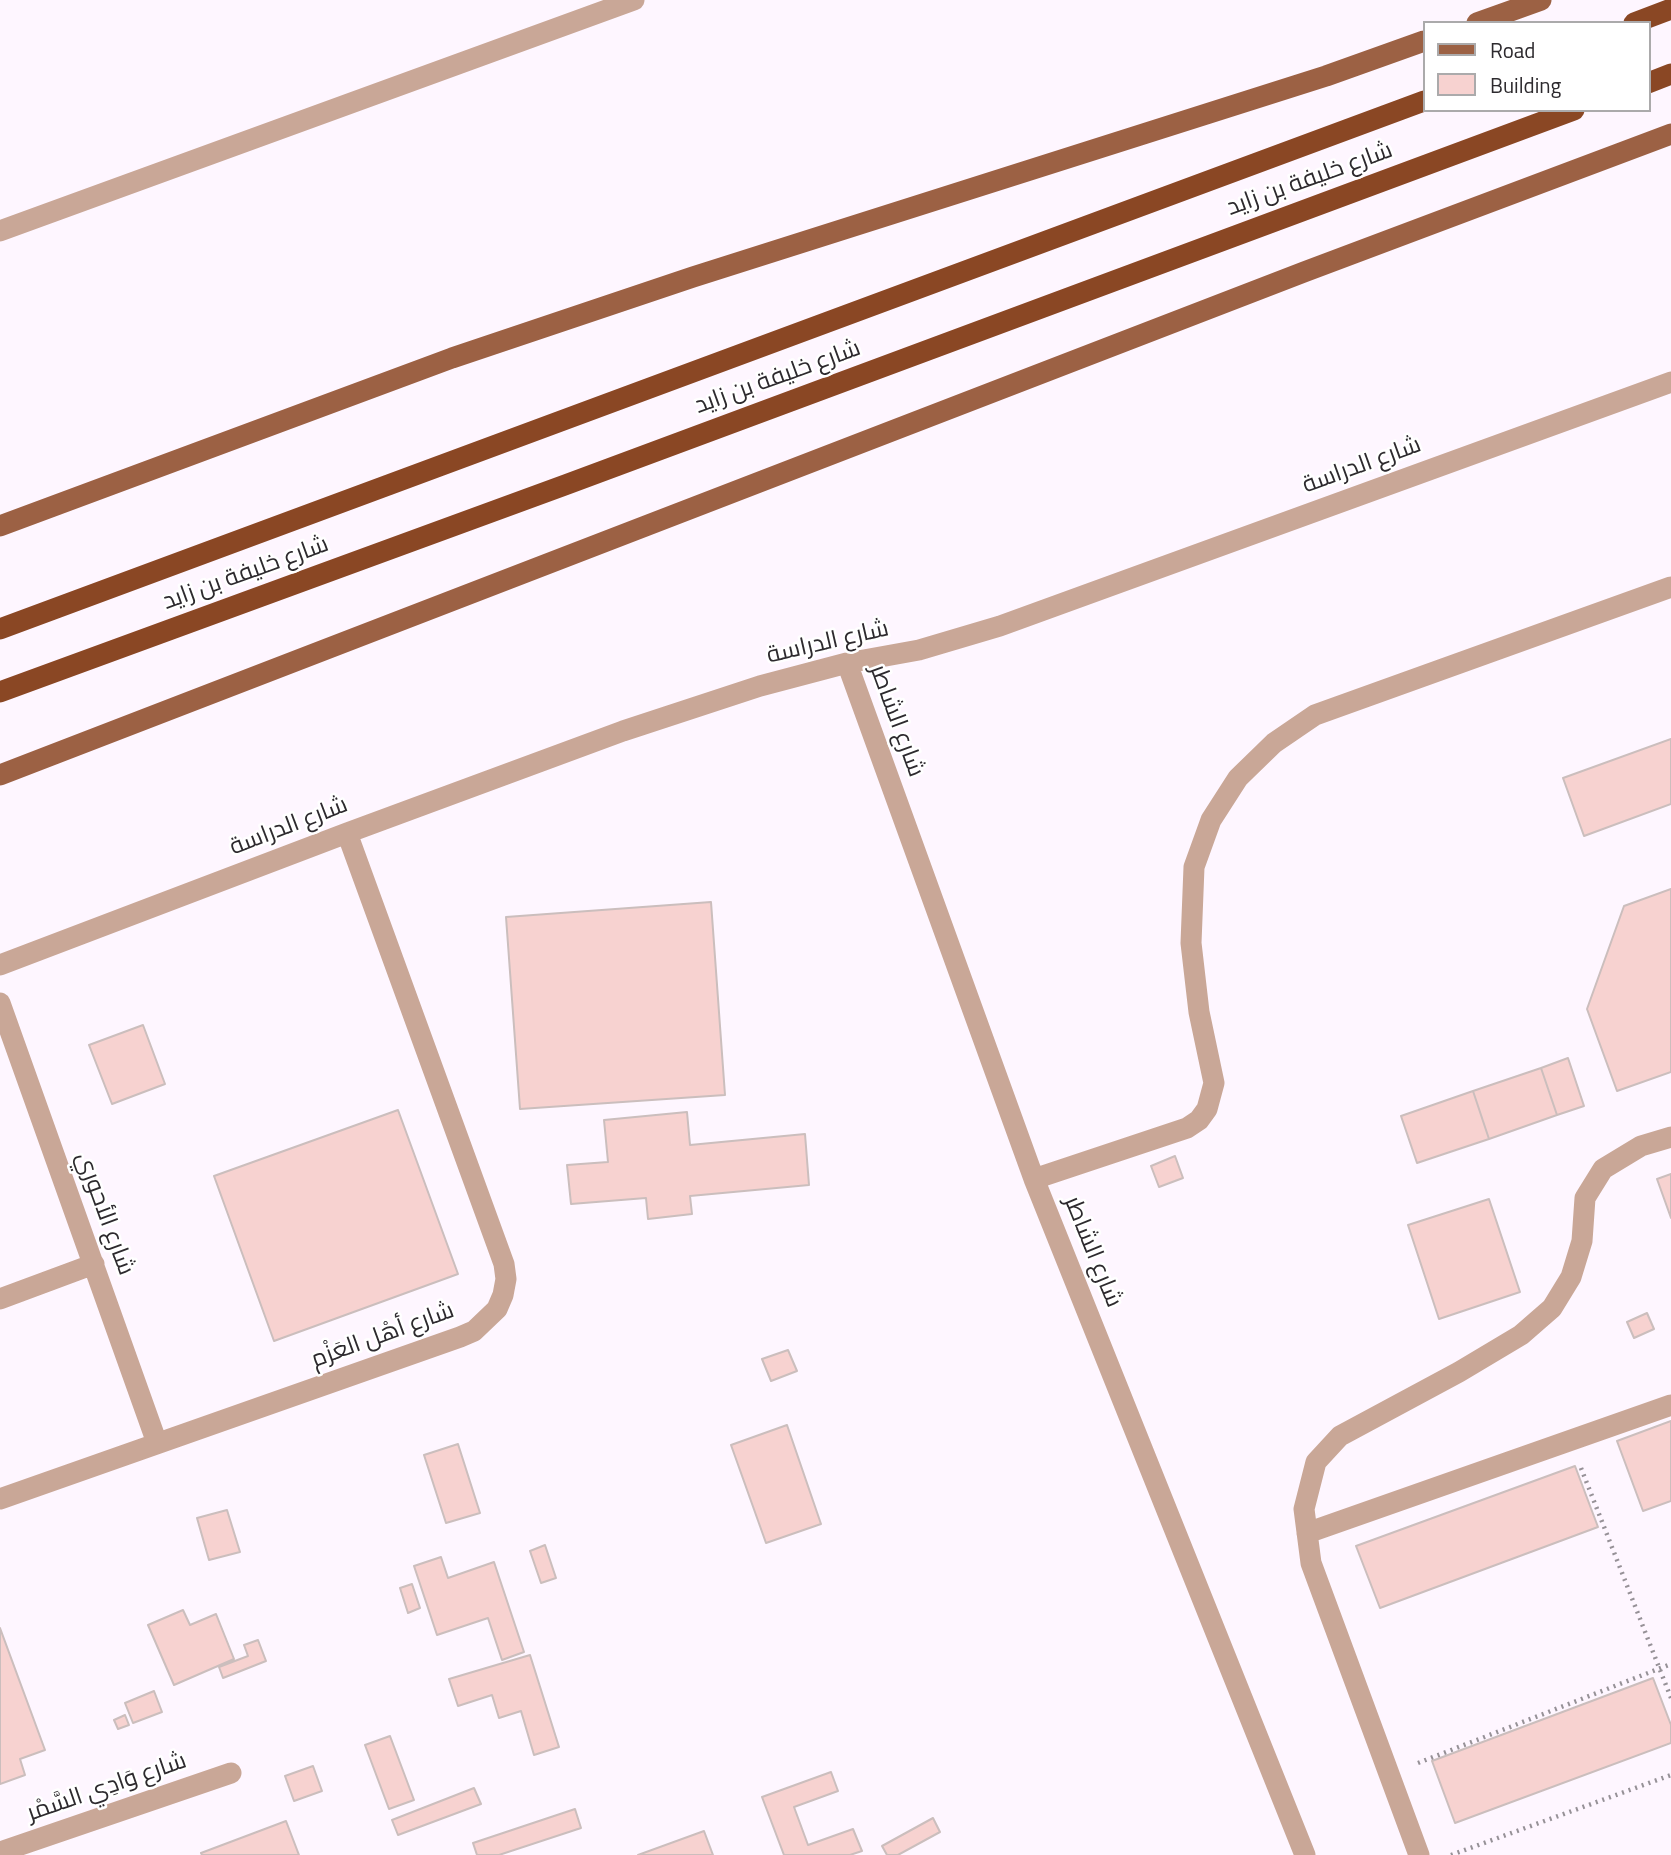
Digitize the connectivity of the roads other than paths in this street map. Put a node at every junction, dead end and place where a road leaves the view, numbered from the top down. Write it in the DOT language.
graph roads {
  1 [pos="634,0"];
  2 [pos="1541,0"];
  3 [pos="1671,9"];
  4 [pos="1482,21"];
  5 [pos="1639,21"];
  6 [pos="1422,42"];
  7 [pos="1671,75"];
  8 [pos="1650,82"];
  9 [pos="1422,102"];
  10 [pos="1569,112"];
  11 [pos="1671,134"];
  12 [pos="0,231"];
  13 [pos="1671,382"];
  14 [pos="0,526"];
  15 [pos="1671,587"];
  16 [pos="0,629"];
  17 [pos="847,663"];
  18 [pos="0,692"];
  19 [pos="0,775"];
  20 [pos="346,833"];
  21 [pos="0,965"];
  22 [pos="0,1003"];
  23 [pos="1671,1137"];
  24 [pos="1034,1179"];
  25 [pos="94,1264"];
  26 [pos="0,1299"];
  27 [pos="1671,1405"];
  28 [pos="157,1443"];
  29 [pos="0,1499"];
  30 [pos="1307,1533"];
  31 [pos="231,1773"];
  32 [pos="0,1852"];
  33 [pos="1305,1855"];
  34 [pos="1419,1855"];
  1 -- 12 [label="street"];
  2 -- 4 [label="main road"];
  3 -- 5 [label="highway"];
  6 -- 14 [label="main road"];
  7 -- 8 [label="highway"];
  9 -- 16 [label="highway, شارع خليفة بن زايد"];
  10 -- 18 [label="highway, شارع خليفة بن زايد"];
  11 -- 19 [label="main road"];
  13 -- 17 [label="street, شارع الدراسة"];
  15 -- 24 [label="street"];
  17 -- 20 [label="street, شارع الدراسة"];
  17 -- 24 [label="street, شارع الشاطر"];
  20 -- 21 [label="street, شارع الدراسة"];
  20 -- 28 [label="street, شارع أهْل العَزْم"];
  22 -- 25 [label="street, شارع الأحوري"];
  23 -- 30 [label="street"];
  24 -- 33 [label="street, شارع الشاطر"];
  25 -- 26 [label="street"];
  25 -- 28 [label="street, شارع الأحوري"];
  27 -- 30 [label="street"];
  28 -- 29 [label="street, شارع أهْل العَزْم"];
  30 -- 34 [label="street"];
  31 -- 32 [label="street, شارع وَادِي السَّمْر"];
}
